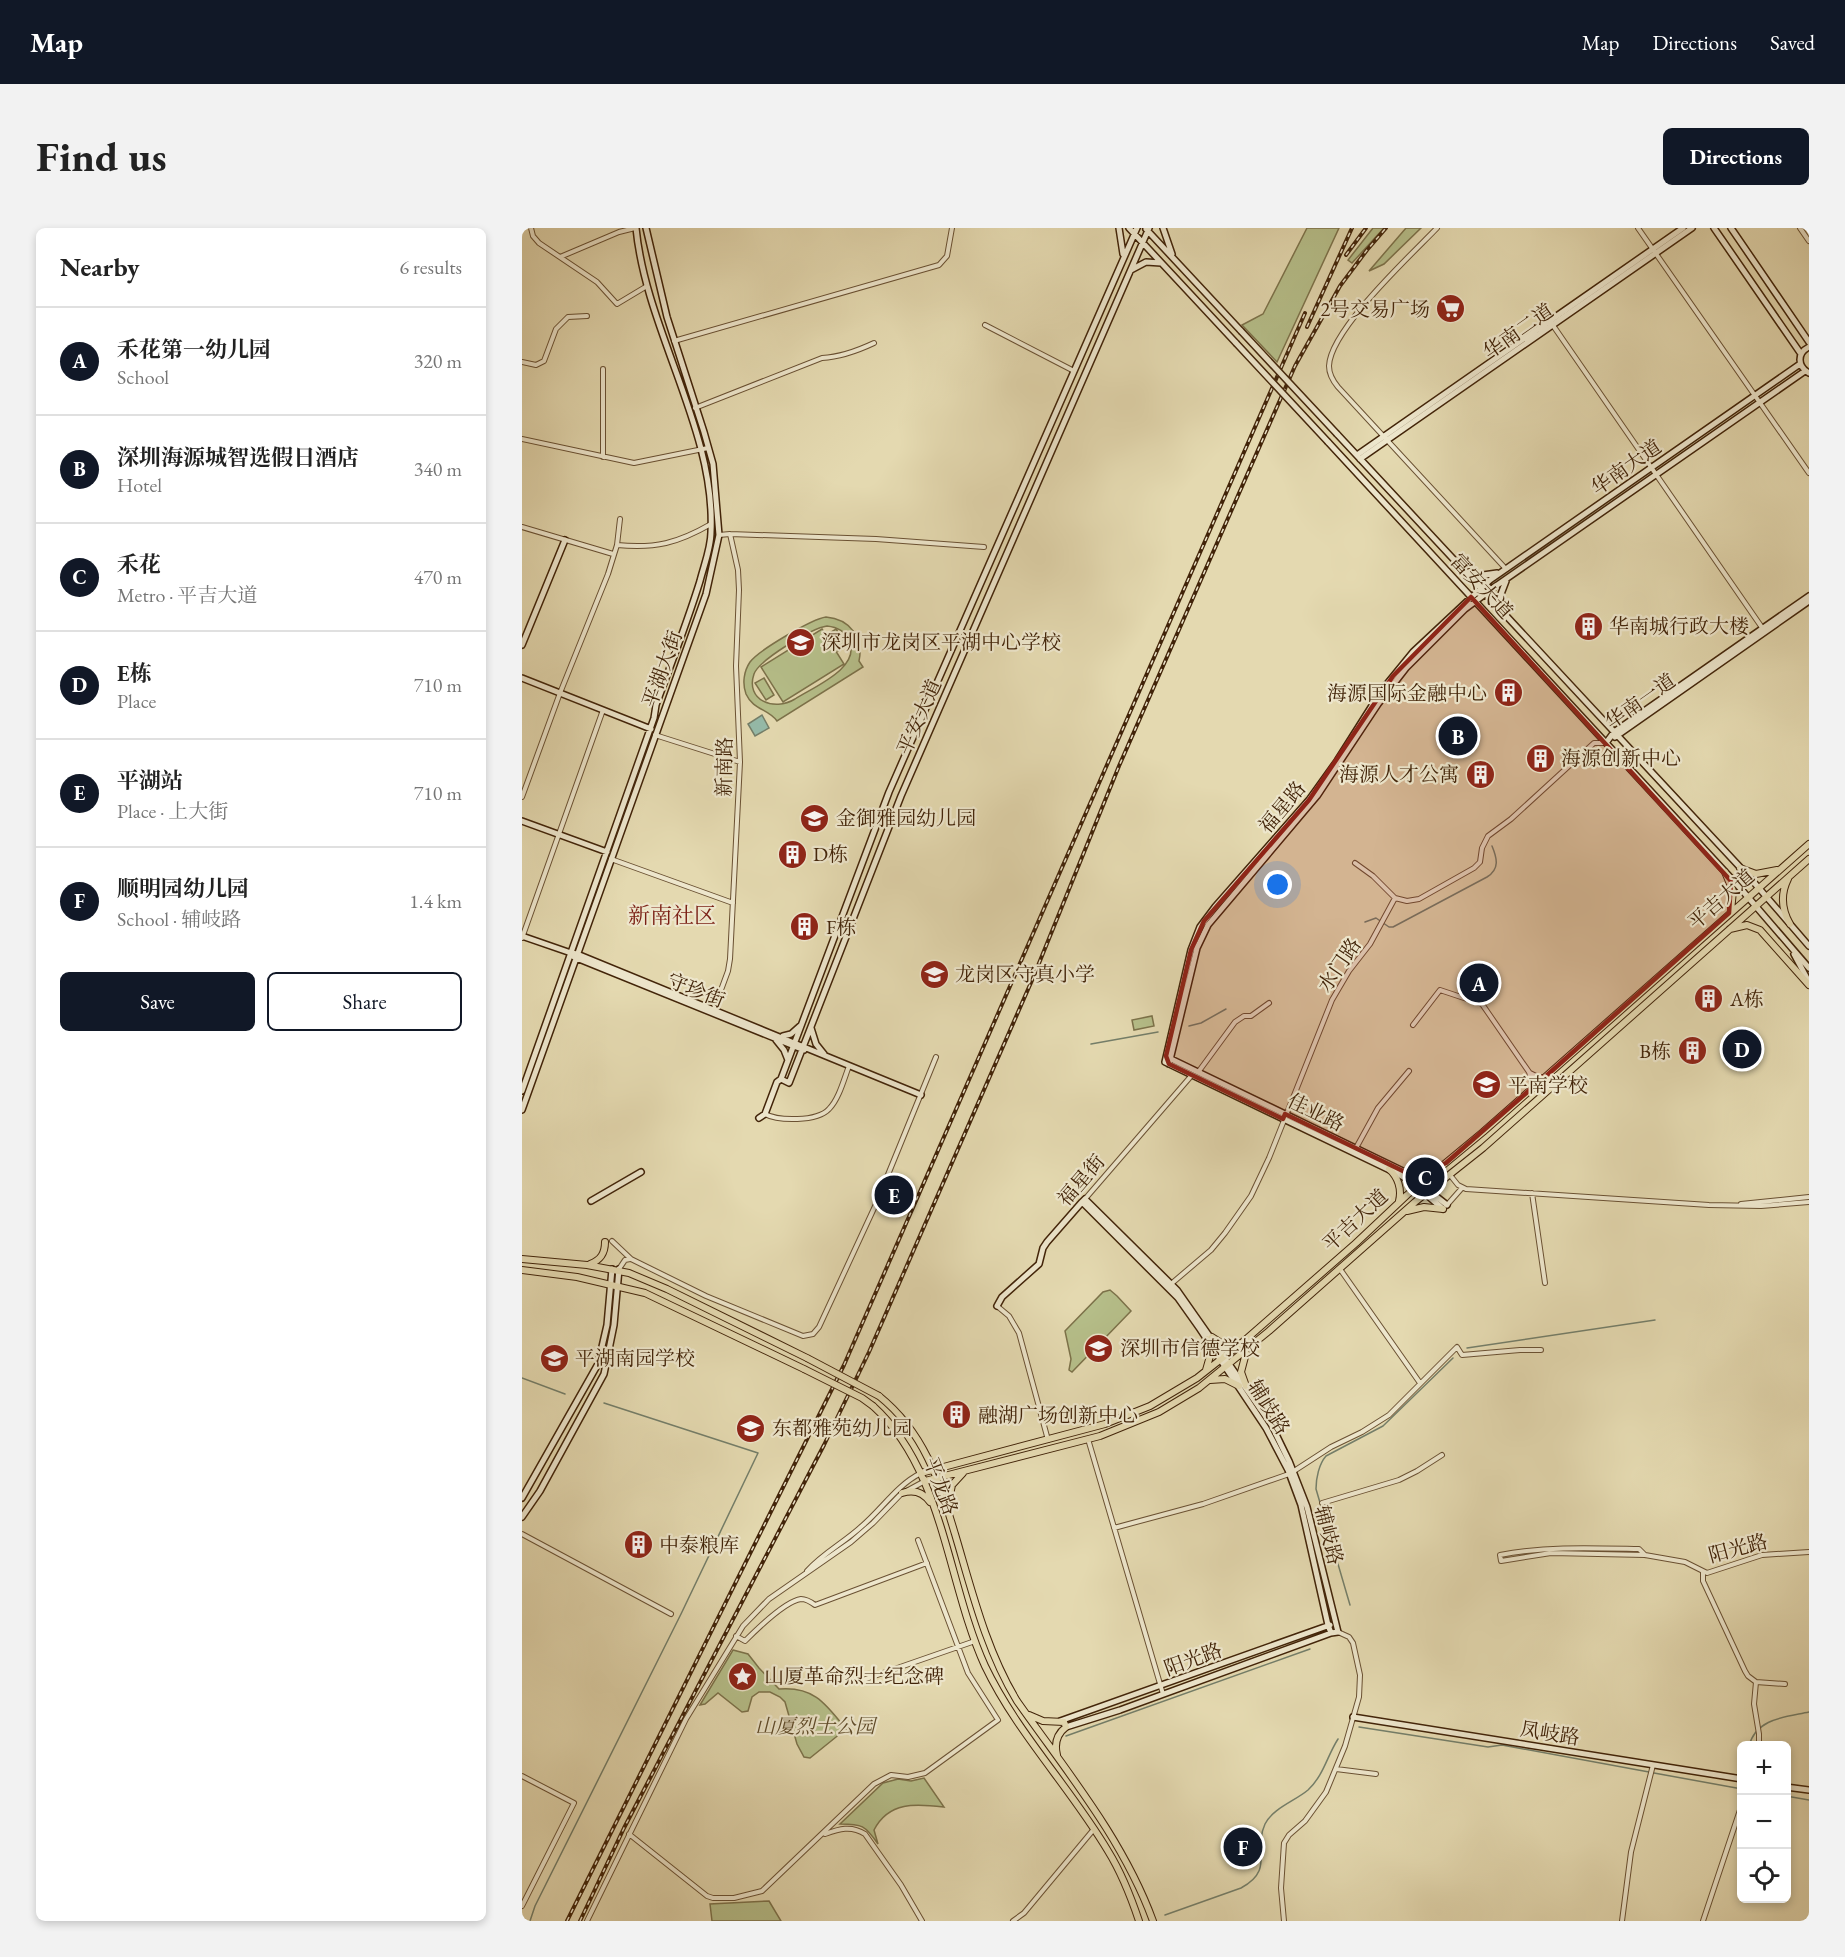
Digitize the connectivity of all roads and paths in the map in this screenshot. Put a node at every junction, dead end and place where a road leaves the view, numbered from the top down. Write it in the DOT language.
graph roads {
  1 [pos="531,228"];
  2 [pos="636,228"];
  3 [pos="646,228"];
  4 [pos="952,228"];
  5 [pos="1119,228"];
  6 [pos="1129,228"];
  7 [pos="1163,228"];
  8 [pos="1437,228"];
  9 [pos="1638,228"];
  10 [pos="1683,228"];
  11 [pos="1692,228"];
  12 [pos="1714,228"];
  13 [pos="1731,228"];
  14 [pos="1800,228"];
  15 [pos="1147,229"];
  16 [pos="1136,231"];
  17 [pos="1809,241"];
  18 [pos="1142,242"];
  19 [pos="1655,251"];
  20 [pos="560,257"];
  21 [pos="1123,259"];
  22 [pos="1176,261"];
  23 [pos="1163,264"];
  24 [pos="1130,271"];
  25 [pos="647,286"];
  26 [pos="587,316"];
  27 [pos="1551,323"];
  28 [pos="985,325"];
  29 [pos="674,341"];
  30 [pos="1809,342"];
  31 [pos="874,343"];
  32 [pos="1809,347"];
  33 [pos="1801,354"];
  34 [pos="522,362"];
  35 [pos="1800,364"];
  36 [pos="603,369"];
  37 [pos="1074,370"];
  38 [pos="1807,372"];
  39 [pos="1755,396"];
  40 [pos="1760,402"];
  41 [pos="696,407"];
  42 [pos="689,410"];
  43 [pos="1385,438"];
  44 [pos="522,439"];
  45 [pos="708,448"];
  46 [pos="701,449"];
  47 [pos="603,457"];
  48 [pos="1358,457"];
  49 [pos="1652,468"];
  50 [pos="1809,473"];
  51 [pos="1656,474"];
  52 [pos="620,519"];
  53 [pos="711,524"];
  54 [pos="522,527"];
  55 [pos="730,534"];
  56 [pos="719,535"];
  57 [pos="565,540"];
  58 [pos="617,545"];
  59 [pos="984,547"];
  60 [pos="1446,551"];
  61 [pos="613,554"];
  62 [pos="1436,560"];
  63 [pos="1461,568"];
  64 [pos="1505,570"];
  65 [pos="1509,577"];
  66 [pos="1480,588"];
  67 [pos="1485,593"];
  68 [pos="1809,596"];
  69 [pos="1473,599"];
  70 [pos="1809,601"];
  71 [pos="1508,618"];
  72 [pos="1764,630"];
  73 [pos="1530,641"];
  74 [pos="522,645"];
  75 [pos="1520,650"];
  76 [pos="522,678"];
  77 [pos="560,693"];
  78 [pos="603,709"];
  79 [pos="1598,714"];
  80 [pos="1588,724"];
  81 [pos="651,728"];
  82 [pos="654,734"];
  83 [pos="1616,734"];
  84 [pos="1606,743"];
  85 [pos="1632,751"];
  86 [pos="905,757"];
  87 [pos="1622,760"];
  88 [pos="740,762"];
  89 [pos="916,762"];
  90 [pos="522,797"];
  91 [pos="522,821"];
  92 [pos="559,835"];
  93 [pos="1809,844"];
  94 [pos="607,852"];
  95 [pos="610,859"];
  96 [pos="1809,859"];
  97 [pos="1355,863"];
  98 [pos="1740,868"];
  99 [pos="1780,869"];
  100 [pos="1725,872"];
  101 [pos="1793,872"];
  102 [pos="1759,888"];
  103 [pos="1766,896"];
  104 [pos="1748,897"];
  105 [pos="1395,898"];
  106 [pos="733,903"];
  107 [pos="1755,905"];
  108 [pos="1729,914"];
  109 [pos="1790,924"];
  110 [pos="1724,932"];
  111 [pos="522,936"];
  112 [pos="1787,942"];
  113 [pos="1809,946"];
  114 [pos="574,955"];
  115 [pos="1809,968"];
  116 [pos="1809,984"];
  117 [pos="1269,1003"];
  118 [pos="714,1009"];
  119 [pos="801,1025"];
  120 [pos="1413,1025"];
  121 [pos="811,1026"];
  122 [pos="777,1037"];
  123 [pos="794,1044"];
  124 [pos="803,1048"];
  125 [pos="828,1057"];
  126 [pos="936,1057"];
  127 [pos="1168,1060"];
  128 [pos="788,1061"];
  129 [pos="849,1066"];
  130 [pos="1199,1071"];
  131 [pos="1409,1071"];
  132 [pos="1529,1072"];
  133 [pos="1192,1075"];
  134 [pos="1545,1077"];
  135 [pos="781,1079"];
  136 [pos="1531,1089"];
  137 [pos="522,1091"];
  138 [pos="921,1095"];
  139 [pos="522,1110"];
  140 [pos="765,1114"];
  141 [pos="1284,1116"];
  142 [pos="759,1118"];
  143 [pos="1356,1148"];
  144 [pos="1457,1153"];
  145 [pos="1446,1162"];
  146 [pos="1465,1163"];
  147 [pos="1389,1169"];
  148 [pos="641,1172"];
  149 [pos="1405,1172"];
  150 [pos="1450,1174"];
  151 [pos="1419,1184"];
  152 [pos="1462,1188"];
  153 [pos="1428,1192"];
  154 [pos="1532,1192"];
  155 [pos="1809,1197"];
  156 [pos="1083,1200"];
  157 [pos="591,1201"];
  158 [pos="1809,1202"];
  159 [pos="1398,1203"];
  160 [pos="1737,1205"];
  161 [pos="1445,1207"];
  162 [pos="1402,1215"];
  163 [pos="1383,1218"];
  164 [pos="1390,1225"];
  165 [pos="608,1242"];
  166 [pos="522,1259"];
  167 [pos="631,1259"];
  168 [pos="586,1265"];
  169 [pos="1340,1269"];
  170 [pos="522,1270"];
  171 [pos="616,1270"];
  172 [pos="1545,1283"];
  173 [pos="1172,1284"];
  174 [pos="615,1285"];
  175 [pos="997,1306"];
  176 [pos="1209,1338"];
  177 [pos="1244,1341"];
  178 [pos="1251,1346"];
  179 [pos="1541,1350"];
  180 [pos="1223,1358"];
  181 [pos="1228,1365"];
  182 [pos="1202,1375"];
  183 [pos="1207,1382"];
  184 [pos="1420,1383"];
  185 [pos="1242,1386"];
  186 [pos="1088,1439"];
  187 [pos="1048,1440"];
  188 [pos="1442,1455"];
  189 [pos="934,1469"];
  190 [pos="969,1470"];
  191 [pos="921,1473"];
  192 [pos="1292,1473"];
  193 [pos="937,1478"];
  194 [pos="925,1481"];
  195 [pos="902,1493"];
  196 [pos="522,1497"];
  197 [pos="1322,1503"];
  198 [pos="933,1506"];
  199 [pos="948,1512"];
  200 [pos="522,1517"];
  201 [pos="1114,1528"];
  202 [pos="522,1534"];
  203 [pos="918,1540"];
  204 [pos="1808,1553"];
  205 [pos="1501,1558"];
  206 [pos="927,1563"];
  207 [pos="1703,1572"];
  208 [pos="804,1573"];
  209 [pos="670,1614"];
  210 [pos="1331,1624"];
  211 [pos="1338,1632"];
  212 [pos="1331,1633"];
  213 [pos="736,1636"];
  214 [pos="975,1641"];
  215 [pos="958,1647"];
  216 [pos="860,1681"];
  217 [pos="1756,1682"];
  218 [pos="1785,1684"];
  219 [pos="1161,1687"];
  220 [pos="1163,1694"];
  221 [pos="1024,1710"];
  222 [pos="1353,1717"];
  223 [pos="1060,1721"];
  224 [pos="1066,1727"];
  225 [pos="1759,1741"];
  226 [pos="1059,1760"];
  227 [pos="1336,1768"];
  228 [pos="1652,1770"];
  229 [pos="1376,1774"];
  230 [pos="522,1776"];
  231 [pos="1737,1778"];
  232 [pos="1791,1787"];
  233 [pos="1809,1790"];
  234 [pos="1737,1819"];
  235 [pos="1094,1828"];
  236 [pos="629,1834"];
  237 [pos="822,1835"];
  238 [pos="522,1906"];
  239 [pos="587,1921"];
  240 [pos="922,1921"];
  241 [pos="1013,1921"];
  242 [pos="1139,1921"];
  243 [pos="1153,1921"];
  244 [pos="1284,1921"];
  245 [pos="1622,1921"];
  246 [pos="1703,1921"];
  1 -- 20 [label="street"];
  2 -- 20 [label="street"];
  2 -- 25 [label="street, 平湖大街"];
  3 -- 29 [label="street, 平湖大街"];
  4 -- 29 [label="street"];
  5 -- 21 [label="street"];
  6 -- 16 [label="street, 富安大道"];
  7 -- 22 [label="street"];
  8 -- 43 [label="street"];
  9 -- 19 [label="street"];
  10 -- 19 [label="street, 华南二道"];
  11 -- 19 [label="street, 华南二道"];
  12 -- 33 [label="street"];
  13 -- 30 [label="street"];
  14 -- 17 [label="street"];
  15 -- 18 [label="street, 平安大道"];
  15 -- 22 [label="street, 富安大道"];
  16 -- 18 [label="street, 富安大道"];
  16 -- 21 [label="street, 平安大道"];
  18 -- 23 [label="street, 富安大道"];
  18 -- 24 [label="street, 平安大道"];
  19 -- 27 [label="street, 华南二道"];
  19 -- 39 [label="street"];
  20 -- 25 [label="street"];
  21 -- 37 [label="street, 平安大道"];
  22 -- 48 [label="street, 富安大道, bridge"];
  23 -- 24 [label="street"];
  23 -- 62 [label="street, 富安大道, bridge"];
  24 -- 89 [label="street, 平安大道"];
  25 -- 42 [label="street, 平湖大街"];
  26 -- 34 [label="street"];
  27 -- 43 [label="street, 华南二道"];
  27 -- 49 [label="street"];
  28 -- 37 [label="street"];
  29 -- 41 [label="street, 平湖大街"];
  31 -- 41 [label="street"];
  32 -- 33 [label="street"];
  33 -- 35 [label="street"];
  35 -- 38 [label="street"];
  35 -- 39 [label="street, 华南大道"];
  36 -- 47 [label="street"];
  37 -- 86 [label="street, 平安大道"];
  38 -- 40 [label="street, 华南大道"];
  39 -- 40 [label="street"];
  39 -- 49 [label="street, 华南大道"];
  40 -- 50 [label="street"];
  40 -- 51 [label="street, 华南大道"];
  41 -- 42 [label="street"];
  41 -- 45 [label="street, 平湖大街"];
  42 -- 46 [label="street, 平湖大街"];
  43 -- 48 [label="street, 华南二道"];
  43 -- 64 [label="street"];
  44 -- 47 [label="street"];
  45 -- 46 [label="street"];
  45 -- 56 [label="street, 平湖大街"];
  46 -- 47 [label="street"];
  46 -- 53 [label="street, 平湖大街"];
  48 -- 60 [label="street, 富安大道"];
  49 -- 51 [label="street"];
  49 -- 64 [label="street, 华南大道"];
  51 -- 65 [label="street, 华南大道"];
  51 -- 72 [label="street"];
  52 -- 58 [label="street"];
  53 -- 58 [label="street"];
  53 -- 81 [label="street, 平湖大街"];
  54 -- 57 [label="street"];
  55 -- 56 [label="street"];
  55 -- 59 [label="street"];
  55 -- 88 [label="street, 新南路"];
  56 -- 82 [label="street, 平湖大街"];
  57 -- 61 [label="street"];
  57 -- 74 [label="street"];
  58 -- 61 [label="street"];
  60 -- 62 [label="street"];
  60 -- 63 [label="street, 富安大道"];
  61 -- 77 [label="street"];
  62 -- 69 [label="street, 富安大道"];
  63 -- 64 [label="street"];
  63 -- 66 [label="street, 富安大道"];
  64 -- 66 [label="street, 华南大道"];
  65 -- 67 [label="street, 华南大道"];
  65 -- 71 [label="street"];
  66 -- 67 [label="street, 富安大道"];
  66 -- 69 [label="street, 华南大道"];
  67 -- 69 [label="street, 华南大道"];
  67 -- 71 [label="street, 富安大道"];
  68 -- 72 [label="street, 华南一道"];
  69 -- 75 [label="street, 富安大道"];
  69 -- 127 [label="street, 福星路"];
  70 -- 72 [label="street, 华南一道"];
  71 -- 73 [label="street, 富安大道"];
  72 -- 83 [label="street, 华南一道"];
  73 -- 75 [label="street"];
  73 -- 79 [label="street, 富安大道"];
  75 -- 80 [label="street, 富安大道"];
  76 -- 77 [label="street"];
  77 -- 78 [label="street"];
  77 -- 90 [label="street"];
  78 -- 81 [label="street"];
  78 -- 92 [label="street"];
  79 -- 80 [label="street"];
  79 -- 83 [label="street, 富安大道"];
  80 -- 84 [label="street, 富安大道"];
  81 -- 82 [label="street"];
  81 -- 94 [label="street, 平湖大街"];
  82 -- 88 [label="street"];
  82 -- 95 [label="street, 平湖大街"];
  83 -- 84 [label="street, 华南一道"];
  83 -- 85 [label="street, 富安大道"];
  84 -- 87 [label="street, 富安大道"];
  84 -- 105 [label="street"];
  85 -- 87 [label="street"];
  85 -- 98 [label="street, 富安大道"];
  86 -- 89 [label="street"];
  86 -- 119 [label="street, 平安大道"];
  87 -- 100 [label="street, 富安大道"];
  88 -- 106 [label="street, 新南路"];
  89 -- 121 [label="street, 平安大道"];
  91 -- 92 [label="street"];
  92 -- 94 [label="street"];
  92 -- 111 [label="street"];
  93 -- 99 [label="main road, 平吉大道"];
  94 -- 114 [label="street, 平湖大街"];
  95 -- 106 [label="street"];
  95 -- 114 [label="street, 平湖大街"];
  96 -- 101 [label="main road, 平吉大道"];
  97 -- 105 [label="street"];
  98 -- 99 [label="main road"];
  98 -- 102 [label="street, 富安大道"];
  99 -- 102 [label="main road, 平吉大道"];
  100 -- 104 [label="street, 富安大道"];
  100 -- 108 [label="main road"];
  101 -- 103 [label="main road, 平吉大道"];
  101 -- 109 [label="main road"];
  102 -- 103 [label="street, 富安大道"];
  102 -- 104 [label="main road, 平吉大道"];
  103 -- 107 [label="main road, 平吉大道"];
  103 -- 109 [label="street, 富安大道"];
  104 -- 107 [label="street, 富安大道"];
  104 -- 108 [label="main road, 平吉大道"];
  105 -- 141 [label="street, 水门路"];
  106 -- 118 [label="street, 新南路"];
  107 -- 110 [label="main road, 平吉大道"];
  107 -- 112 [label="street, 富安大道"];
  108 -- 134 [label="main road, 平吉大道"];
  109 -- 113 [label="street, 富安大道"];
  110 -- 116 [label="main road"];
  110 -- 146 [label="main road, 平吉大道"];
  111 -- 114 [label="street, 守珍街"];
  112 -- 115 [label="street, 富安大道"];
  112 -- 116 [label="street"];
  114 -- 118 [label="street, 守珍街"];
  114 -- 122 [label="street, 守珍街"];
  114 -- 137 [label="street, 平湖大街"];
  114 -- 139 [label="street, 平湖大街"];
  117 -- 130 [label="street"];
  118 -- 122 [label="street, 守珍街"];
  119 -- 122 [label="street"];
  119 -- 123 [label="street, 平安大道"];
  120 -- 132 [label="street"];
  121 -- 124 [label="street, 平安大道"];
  121 -- 125 [label="street"];
  122 -- 123 [label="street, 守珍街"];
  122 -- 128 [label="street"];
  123 -- 124 [label="street, 守珍街"];
  123 -- 128 [label="street, 平安大道"];
  124 -- 125 [label="street, 守珍街"];
  124 -- 135 [label="street, 平安大道"];
  125 -- 129 [label="street, 守珍街"];
  126 -- 138 [label="street"];
  127 -- 130 [label="street, 佳业路"];
  127 -- 133 [label="street, 佳业路"];
  128 -- 135 [label="street, 平安大道"];
  129 -- 138 [label="street, 守珍街"];
  129 -- 140 [label="street"];
  130 -- 141 [label="street, 佳业路"];
  131 -- 143 [label="street"];
  132 -- 134 [label="street"];
  132 -- 136 [label="street"];
  133 -- 141 [label="street, 佳业路"];
  133 -- 156 [label="street, 福星街"];
  134 -- 136 [label="main road, 平吉大道"];
  135 -- 140 [label="street, 平安大道"];
  136 -- 144 [label="main road, 平吉大道"];
  138 -- 167 [label="street"];
  140 -- 142 [label="street"];
  141 -- 143 [label="street, 佳业路"];
  141 -- 147 [label="street, 佳业路"];
  141 -- 173 [label="street, 水门路"];
  143 -- 149 [label="street, 佳业路"];
  144 -- 145 [label="main road, 平吉大道"];
  144 -- 146 [label="main road"];
  145 -- 149 [label="main road"];
  145 -- 151 [label="main road, 平吉大道"];
  146 -- 150 [label="main road, 平吉大道"];
  147 -- 151 [label="street, 佳业路"];
  147 -- 159 [label="main road"];
  148 -- 157 [label="street"];
  149 -- 151 [label="street, 佳业路"];
  150 -- 152 [label="street"];
  150 -- 153 [label="main road, 平吉大道"];
  151 -- 153 [label="street, 佳业路"];
  151 -- 159 [label="main road, 平吉大道"];
  152 -- 154 [label="street"];
  152 -- 161 [label="street"];
  153 -- 161 [label="street, 佳业路"];
  153 -- 162 [label="main road, 平吉大道"];
  154 -- 160 [label="street"];
  154 -- 172 [label="street"];
  155 -- 160 [label="street"];
  156 -- 173 [label="street"];
  156 -- 175 [label="street, 福星街"];
  156 -- 176 [label="street"];
  158 -- 160 [label="street"];
  159 -- 163 [label="main road, 平吉大道"];
  161 -- 162 [label="main road"];
  162 -- 164 [label="main road, 平吉大道"];
  163 -- 164 [label="main road"];
  163 -- 177 [label="main road, 平吉大道"];
  164 -- 169 [label="main road, 平吉大道"];
  165 -- 167 [label="street"];
  165 -- 168 [label="main road"];
  166 -- 168 [label="main road, 平龙路"];
  167 -- 171 [label="street"];
  168 -- 171 [label="main road, 平龙路"];
  169 -- 178 [label="main road, 平吉大道"];
  169 -- 184 [label="street"];
  170 -- 174 [label="main road, 平龙路"];
  171 -- 174 [label="street"];
  171 -- 189 [label="main road, 平龙路, bridge"];
  173 -- 176 [label="street"];
  174 -- 191 [label="main road, 平龙路, bridge"];
  174 -- 196 [label="street"];
  174 -- 200 [label="street"];
  175 -- 187 [label="street"];
  176 -- 177 [label="main road"];
  176 -- 180 [label="street"];
  176 -- 182 [label="main road"];
  177 -- 180 [label="main road, 平吉大道"];
  178 -- 181 [label="main road, 平吉大道"];
  178 -- 185 [label="main road"];
  179 -- 184 [label="street"];
  180 -- 181 [label="street"];
  180 -- 182 [label="main road, 平吉大道"];
  181 -- 183 [label="main road, 平吉大道"];
  181 -- 185 [label="street, 辅歧路"];
  182 -- 187 [label="main road, 平吉大道"];
  183 -- 185 [label="main road"];
  183 -- 186 [label="main road, 平吉大道"];
  184 -- 192 [label="street"];
  185 -- 192 [label="street, 辅歧路"];
  186 -- 190 [label="main road, 平吉大道"];
  186 -- 201 [label="street"];
  187 -- 189 [label="main road, 平吉大道"];
  188 -- 197 [label="street"];
  189 -- 191 [label="main road, 平吉大道"];
  189 -- 193 [label="main road, 平龙路"];
  190 -- 193 [label="main road, 平吉大道"];
  190 -- 199 [label="main road"];
  191 -- 194 [label="main road, 平龙路"];
  191 -- 208 [label="street"];
  192 -- 201 [label="street"];
  192 -- 210 [label="street, 辅歧路"];
  193 -- 194 [label="main road, 平吉大道"];
  193 -- 199 [label="main road, 平龙路"];
  194 -- 195 [label="street"];
  194 -- 198 [label="main road, 平龙路"];
  195 -- 198 [label="main road"];
  195 -- 208 [label="street"];
  198 -- 214 [label="main road, 平龙路"];
  199 -- 221 [label="main road, 平龙路"];
  201 -- 219 [label="street"];
  202 -- 209 [label="street"];
  203 -- 206 [label="street"];
  204 -- 207 [label="street, 阳光路"];
  205 -- 207 [label="street, 阳光路"];
  206 -- 213 [label="street"];
  206 -- 215 [label="street"];
  207 -- 217 [label="street"];
  208 -- 213 [label="street"];
  210 -- 211 [label="street"];
  210 -- 212 [label="street, 辅歧路"];
  210 -- 219 [label="street, 阳光路"];
  211 -- 212 [label="street"];
  211 -- 222 [label="street"];
  212 -- 220 [label="street, 阳光路"];
  213 -- 236 [label="street"];
  214 -- 215 [label="street"];
  214 -- 235 [label="main road, 平龙路"];
  215 -- 216 [label="street"];
  215 -- 237 [label="street"];
  217 -- 218 [label="street"];
  217 -- 225 [label="street"];
  219 -- 220 [label="street"];
  219 -- 223 [label="street, 阳光路"];
  220 -- 224 [label="street, 阳光路"];
  221 -- 223 [label="main road"];
  221 -- 226 [label="main road, 平龙路"];
  222 -- 227 [label="street"];
  222 -- 228 [label="street, 凤岐路"];
  223 -- 224 [label="main road"];
  224 -- 226 [label="main road"];
  226 -- 243 [label="main road, 平龙路"];
  227 -- 229 [label="street"];
  227 -- 244 [label="street"];
  228 -- 231 [label="street, 凤岐路"];
  228 -- 245 [label="street"];
  230 -- 238 [label="street"];
  232 -- 233 [label="street"];
  234 -- 246 [label="street"];
  235 -- 241 [label="street"];
  235 -- 242 [label="main road, 平龙路"];
  236 -- 237 [label="street"];
  236 -- 239 [label="street"];
  237 -- 240 [label="street"];
}
